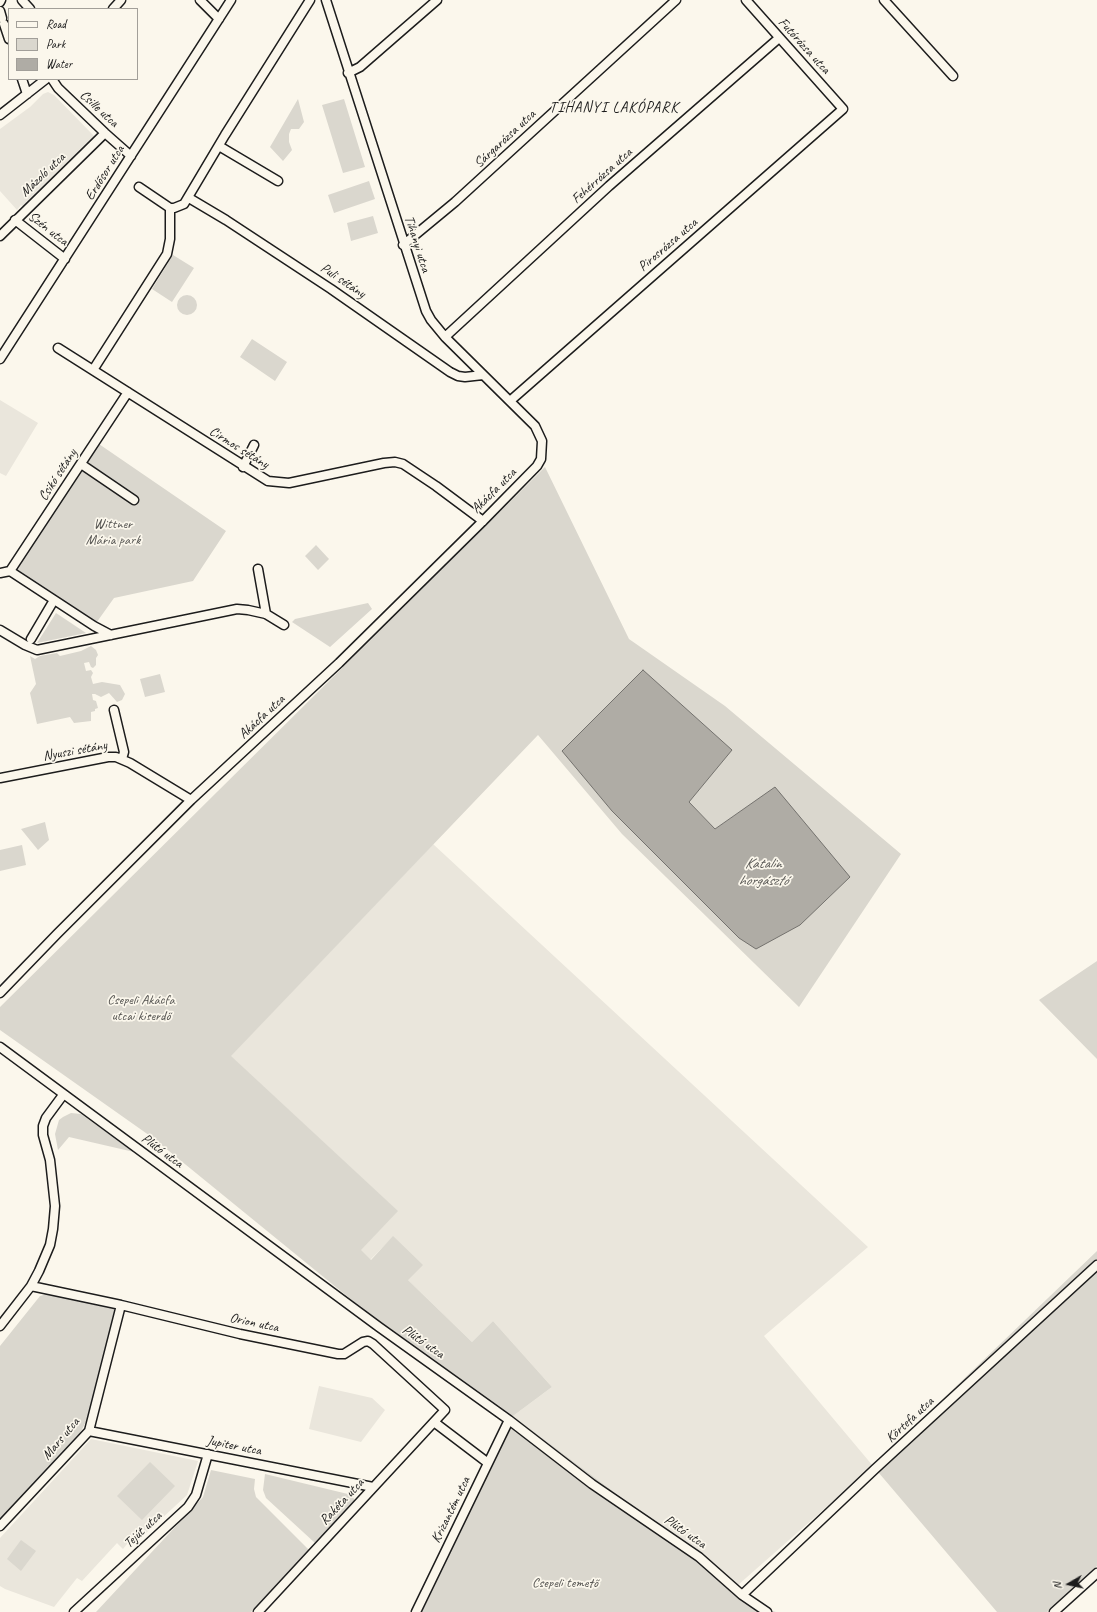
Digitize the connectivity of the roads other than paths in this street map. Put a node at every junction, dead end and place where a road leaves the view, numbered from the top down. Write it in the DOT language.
graph roads {
  1 [pos="22,0"];
  2 [pos="121,0"];
  3 [pos="200,0"];
  4 [pos="231,0"];
  5 [pos="310,0"];
  6 [pos="326,0"];
  7 [pos="437,0"];
  8 [pos="676,0"];
  9 [pos="746,0"];
  10 [pos="884,0"];
  11 [pos="29,8"];
  12 [pos="114,8"];
  13 [pos="2,18"];
  14 [pos="219,19"];
  15 [pos="8,36"];
  16 [pos="779,38"];
  17 [pos="348,73"];
  18 [pos="953,76"];
  19 [pos="22,80"];
  20 [pos="45,80"];
  21 [pos="53,80"];
  22 [pos="27,94"];
  23 [pos="843,109"];
  24 [pos="0,115"];
  25 [pos="105,133"];
  26 [pos="219,146"];
  27 [pos="131,156"];
  28 [pos="278,181"];
  29 [pos="139,187"];
  30 [pos="189,198"];
  31 [pos="170,208"];
  32 [pos="15,220"];
  33 [pos="0,236"];
  34 [pos="403,245"];
  35 [pos="65,259"];
  36 [pos="445,337"];
  37 [pos="58,348"];
  38 [pos="0,359"];
  39 [pos="92,370"];
  40 [pos="483,375"];
  41 [pos="128,392"];
  42 [pos="510,401"];
  43 [pos="254,445"];
  44 [pos="541,459"];
  45 [pos="81,464"];
  46 [pos="243,467"];
  47 [pos="134,500"];
  48 [pos="483,521"];
  49 [pos="258,569"];
  50 [pos="10,571"];
  51 [pos="0,573"];
  52 [pos="54,600"];
  53 [pos="266,614"];
  54 [pos="284,625"];
  55 [pos="0,630"];
  56 [pos="111,634"];
  57 [pos="31,638"];
  58 [pos="114,710"];
  59 [pos="122,759"];
  60 [pos="0,778"];
  61 [pos="191,800"];
  62 [pos="0,993"];
  63 [pos="0,1047"];
  64 [pos="63,1095"];
  65 [pos="1097,1265"];
  66 [pos="31,1286"];
  67 [pos="121,1305"];
  68 [pos="0,1326"];
  69 [pos="444,1410"];
  70 [pos="509,1420"];
  71 [pos="434,1422"];
  72 [pos="89,1431"];
  73 [pos="208,1454"];
  74 [pos="488,1463"];
  75 [pos="373,1488"];
  76 [pos="0,1526"];
  77 [pos="1097,1574"];
  78 [pos="742,1595"];
  79 [pos="74,1612"];
  80 [pos="258,1612"];
  81 [pos="416,1612"];
  82 [pos="766,1612"];
  83 [pos="1054,1612"];
  1 -- 11 [label="street"];
  2 -- 12 [label="street"];
  3 -- 14 [label="street"];
  4 -- 14 [label="street, Erdősor utca"];
  5 -- 26 [label="street"];
  6 -- 17 [label="street, Tihanyi utca"];
  7 -- 17 [label="street"];
  8 -- 34 [label="street, Sárgarózsa utca"];
  9 -- 16 [label="street, Futórózsa utca"];
  10 -- 18 [label="street"];
  13 -- 15 [label="street"];
  14 -- 27 [label="street, Erdősor utca"];
  16 -- 23 [label="street, Futórózsa utca"];
  16 -- 36 [label="street, Fehérrózsa utca"];
  17 -- 34 [label="street, Tihanyi utca"];
  19 -- 22 [label="street"];
  20 -- 22 [label="street"];
  21 -- 25 [label="street, Csille utca"];
  22 -- 24 [label="street"];
  23 -- 42 [label="street, Pirosrózsa utca"];
  25 -- 27 [label="street, Csille utca"];
  25 -- 32 [label="street, Mázoló utca"];
  26 -- 28 [label="street"];
  26 -- 30 [label="street"];
  27 -- 35 [label="street, Erdősor utca"];
  29 -- 31 [label="street"];
  30 -- 31 [label="street"];
  30 -- 40 [label="street, Puli sétány"];
  31 -- 39 [label="street"];
  32 -- 33 [label="street, Mázoló utca"];
  32 -- 35 [label="street, Szén utca"];
  34 -- 36 [label="street, Tihanyi utca"];
  35 -- 38 [label="street, Erdősor utca"];
  36 -- 40 [label="street, Tihanyi utca"];
  37 -- 39 [label="street, Cirmos sétány"];
  39 -- 41 [label="street, Cirmos sétány"];
  40 -- 42 [label="street, Tihanyi utca"];
  41 -- 45 [label="street, Csikó sétány"];
  41 -- 46 [label="street, Cirmos sétány"];
  42 -- 44 [label="street, Tihanyi utca"];
  43 -- 46 [label="street"];
  44 -- 48 [label="street, Akácfa utca"];
  45 -- 47 [label="street"];
  45 -- 50 [label="street, Csikó sétány"];
  46 -- 48 [label="street, Cirmos sétány"];
  48 -- 61 [label="street, Akácfa utca"];
  49 -- 53 [label="street"];
  50 -- 51 [label="street"];
  50 -- 52 [label="street"];
  52 -- 56 [label="street"];
  52 -- 57 [label="street"];
  53 -- 54 [label="street"];
  53 -- 56 [label="street"];
  55 -- 56 [label="street"];
  58 -- 59 [label="street"];
  59 -- 60 [label="street, Nyuszi sétány"];
  59 -- 61 [label="street, Nyuszi sétány"];
  61 -- 62 [label="street, Akácfa utca"];
  63 -- 64 [label="street, Plútó utca"];
  64 -- 66 [label="street"];
  64 -- 70 [label="street, Plútó utca"];
  65 -- 78 [label="street, Körtefa utca"];
  66 -- 67 [label="street, Orion utca"];
  66 -- 68 [label="street"];
  67 -- 69 [label="street, Orion utca"];
  67 -- 72 [label="street, Mars utca"];
  69 -- 71 [label="street, Rakéta utca"];
  70 -- 74 [label="street, Krizantém utca"];
  70 -- 78 [label="street, Plútó utca"];
  71 -- 74 [label="street"];
  71 -- 75 [label="street, Rakéta utca"];
  72 -- 73 [label="street, Jupiter utca"];
  72 -- 76 [label="street, Mars utca"];
  73 -- 75 [label="street, Jupiter utca"];
  73 -- 79 [label="street, Tejút utca"];
  74 -- 81 [label="street, Krizantém utca"];
  75 -- 80 [label="street, Rakéta utca"];
  77 -- 83 [label="street"];
  78 -- 82 [label="street, Plútó utca"];
}
